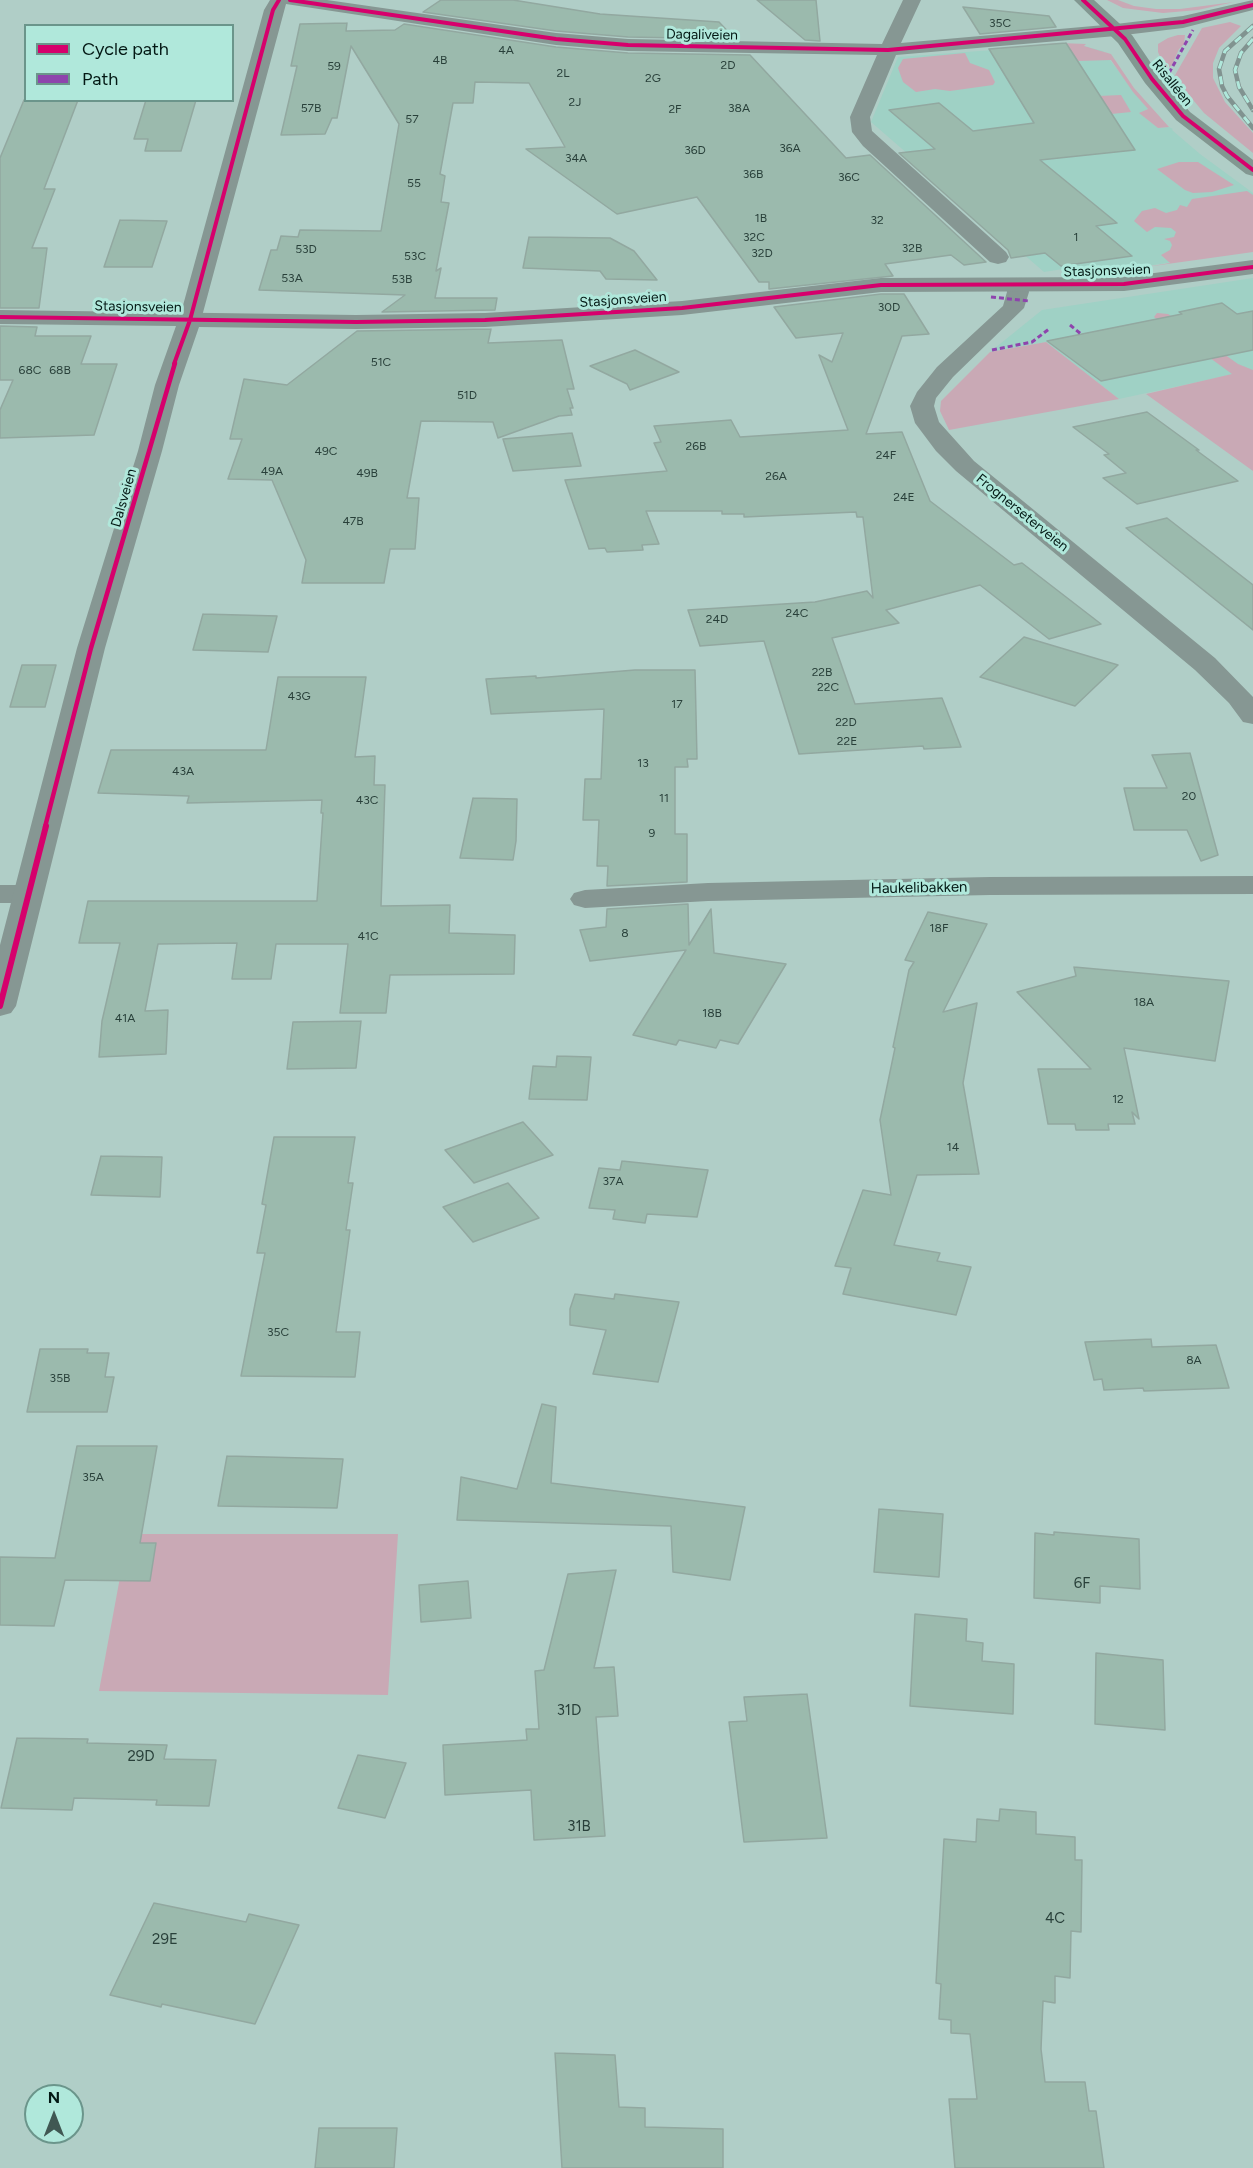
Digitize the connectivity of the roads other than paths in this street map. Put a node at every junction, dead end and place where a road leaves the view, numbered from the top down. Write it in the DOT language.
graph roads {
  1 [pos="279,0"];
  2 [pos="290,0"];
  3 [pos="912,0"];
  4 [pos="1083,0"];
  5 [pos="1253,5"];
  6 [pos="1116,30"];
  7 [pos="888,50"];
  8 [pos="1253,170"];
  9 [pos="998,246"];
  10 [pos="1250,266"];
  11 [pos="1017,285"];
  12 [pos="0,317"];
  13 [pos="190,320"];
  14 [pos="1253,716"];
  15 [pos="1253,885"];
  16 [pos="14,894"];
  17 [pos="585,899"];
  18 [pos="0,1006"];
  1 -- 13 [label="street, Dalsveien"];
  2 -- 7 [label="street, Dagaliveien"];
  3 -- 7 [label="street"];
  4 -- 6 [label="main road, Risalléen"];
  5 -- 6 [label="street, Dagaliveien"];
  6 -- 7 [label="street, Dagaliveien"];
  6 -- 8 [label="main road, Risalléen"];
  7 -- 9 [label="street"];
  10 -- 11 [label="street, Stasjonsveien"];
  11 -- 13 [label="street, Stasjonsveien"];
  11 -- 14 [label="street, Frognerseterveien"];
  12 -- 13 [label="street, Stasjonsveien"];
  13 -- 16 [label="street, Dalsveien"];
  15 -- 17 [label="street, Haukelibakken"];
  16 -- 18 [label="street, Dalsveien"];
}
